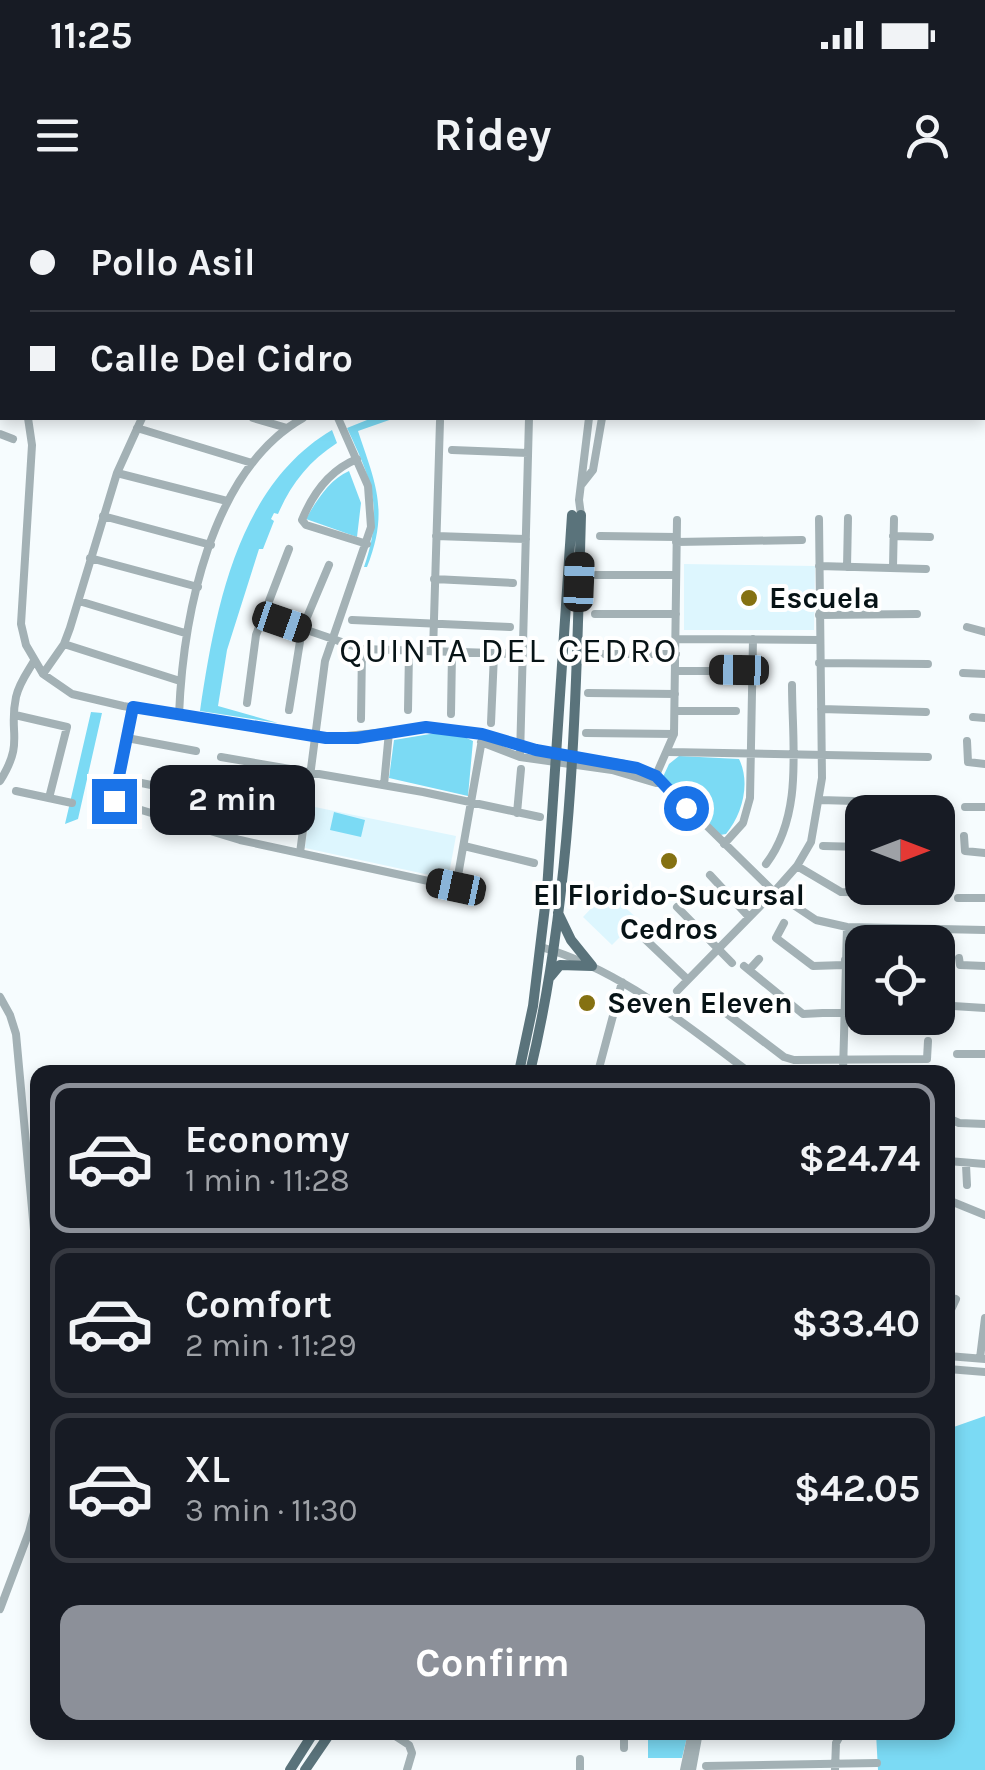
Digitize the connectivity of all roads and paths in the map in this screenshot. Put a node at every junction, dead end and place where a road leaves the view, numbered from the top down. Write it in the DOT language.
graph roads {
  1 [pos="28,420"];
  2 [pos="141,420"];
  3 [pos="260,420"];
  4 [pos="297,420"];
  5 [pos="339,420"];
  6 [pos="530,420"];
  7 [pos="589,420"];
  8 [pos="602,420"];
  9 [pos="440,421"];
  10 [pos="136,428"];
  11 [pos="286,428"];
  12 [pos="0,434"];
  13 [pos="12,439"];
  14 [pos="452,450"];
  15 [pos="528,453"];
  16 [pos="358,458"];
  17 [pos="252,463"];
  18 [pos="117,473"];
  19 [pos="582,484"];
  20 [pos="227,502"];
  21 [pos="577,515"];
  22 [pos="103,516"];
  23 [pos="848,518"];
  24 [pos="894,518"];
  25 [pos="819,519"];
  26 [pos="677,520"];
  27 [pos="436,536"];
  28 [pos="600,536"];
  29 [pos="894,536"];
  30 [pos="930,537"];
  31 [pos="526,539"];
  32 [pos="676,539"];
  33 [pos="802,540"];
  34 [pos="211,544"];
  35 [pos="367,544"];
  36 [pos="289,550"];
  37 [pos="90,558"];
  38 [pos="329,564"];
  39 [pos="819,566"];
  40 [pos="848,567"];
  41 [pos="892,568"];
  42 [pos="926,569"];
  43 [pos="596,575"];
  44 [pos="676,575"];
  45 [pos="434,579"];
  46 [pos="513,583"];
  47 [pos="198,586"];
  48 [pos="79,601"];
  49 [pos="595,614"];
  50 [pos="676,614"];
  51 [pos="917,614"];
  52 [pos="820,615"];
  53 [pos="263,616"];
  54 [pos="352,620"];
  55 [pos="432,623"];
  56 [pos="510,627"];
  57 [pos="967,627"];
  58 [pos="302,629"];
  59 [pos="985,632"];
  60 [pos="185,633"];
  61 [pos="753,639"];
  62 [pos="332,640"];
  63 [pos="676,640"];
  64 [pos="819,640"];
  65 [pos="64,644"];
  66 [pos="362,649"];
  67 [pos="410,651"];
  68 [pos="433,652"];
  69 [pos="452,653"];
  70 [pos="494,654"];
  71 [pos="522,654"];
  72 [pos="591,654"];
  73 [pos="676,654"];
  74 [pos="34,661"];
  75 [pos="819,663"];
  76 [pos="928,664"];
  77 [pos="676,670"];
  78 [pos="739,670"];
  79 [pos="963,673"];
  80 [pos="43,674"];
  81 [pos="985,674"];
  82 [pos="180,681"];
  83 [pos="792,685"];
  84 [pos="588,693"];
  85 [pos="675,694"];
  86 [pos="247,703"];
  87 [pos="133,707"];
  88 [pos="821,709"];
  89 [pos="288,710"];
  90 [pos="408,710"];
  91 [pos="675,711"];
  92 [pos="736,711"];
  93 [pos="926,712"];
  94 [pos="179,714"];
  95 [pos="451,714"];
  96 [pos="15,715"];
  97 [pos="973,718"];
  98 [pos="985,718"];
  99 [pos="361,719"];
  100 [pos="491,722"];
  101 [pos="388,732"];
  102 [pos="586,733"];
  103 [pos="674,734"];
  104 [pos="315,737"];
  105 [pos="479,737"];
  106 [pos="126,738"];
  107 [pos="967,741"];
  108 [pos="518,745"];
  109 [pos="196,751"];
  110 [pos="669,752"];
  111 [pos="752,754"];
  112 [pos="792,754"];
  113 [pos="821,755"];
  114 [pos="517,756"];
  115 [pos="221,757"];
  116 [pos="928,757"];
  117 [pos="558,758"];
  118 [pos="570,760"];
  119 [pos="985,764"];
  120 [pos="521,769"];
  121 [pos="311,772"];
  122 [pos="117,778"];
  123 [pos="0,781"];
  124 [pos="656,781"];
  125 [pos="384,786"];
  126 [pos="16,792"];
  127 [pos="190,794"];
  128 [pos="49,798"];
  129 [pos="820,800"];
  130 [pos="845,801"];
  131 [pos="208,802"];
  132 [pos="72,803"];
  133 [pos="472,803"];
  134 [pos="965,807"];
  135 [pos="985,807"];
  136 [pos="517,812"];
  137 [pos="540,817"];
  138 [pos="304,819"];
  139 [pos="964,836"];
  140 [pos="724,844"];
  141 [pos="464,846"];
  142 [pos="823,846"];
  143 [pos="845,847"];
  144 [pos="985,853"];
  145 [pos="300,854"];
  146 [pos="534,862"];
  147 [pos="766,864"];
  148 [pos="797,866"];
  149 [pos="710,876"];
  150 [pos="774,892"];
  151 [pos="845,892"];
  152 [pos="958,898"];
  153 [pos="985,898"];
  154 [pos="677,907"];
  155 [pos="557,909"];
  156 [pos="749,917"];
  157 [pos="784,923"];
  158 [pos="845,927"];
  159 [pos="955,929"];
  160 [pos="985,930"];
  161 [pos="646,940"];
  162 [pos="547,948"];
  163 [pos="718,949"];
  164 [pos="845,950"];
  165 [pos="759,958"];
  166 [pos="959,958"];
  167 [pos="844,962"];
  168 [pos="732,964"];
  169 [pos="592,966"];
  170 [pos="985,966"];
  171 [pos="549,979"];
  172 [pos="687,979"];
  173 [pos="622,982"];
  174 [pos="677,991"];
  175 [pos="0,997"];
  176 [pos="710,1001"];
  177 [pos="955,1006"];
  178 [pos="985,1008"];
  179 [pos="843,1011"];
  180 [pos="928,1041"];
  181 [pos="957,1054"];
  182 [pos="985,1054"];
  183 [pos="842,1061"];
  184 [pos="520,1065"];
  185 [pos="531,1065"];
  186 [pos="600,1065"];
  187 [pos="740,1065"];
  188 [pos="842,1065"];
  189 [pos="955,1122"];
  190 [pos="985,1124"];
  191 [pos="955,1163"];
  192 [pos="985,1164"];
  193 [pos="966,1165"];
  194 [pos="967,1185"];
  195 [pos="30,1187"];
  196 [pos="955,1203"];
  197 [pos="985,1215"];
  198 [pos="985,1318"];
  199 [pos="955,1357"];
  200 [pos="982,1359"];
  201 [pos="955,1369"];
  202 [pos="985,1372"];
  203 [pos="30,1528"];
  204 [pos="0,1609"];
  205 [pos="309,1740"];
  206 [pos="325,1740"];
  207 [pos="400,1740"];
  208 [pos="624,1740"];
  209 [pos="690,1740"];
  210 [pos="698,1740"];
  211 [pos="838,1740"];
  212 [pos="624,1748"];
  213 [pos="580,1759"];
  214 [pos="877,1763"];
  215 [pos="706,1766"];
  216 [pos="835,1767"];
  217 [pos="290,1770"];
  218 [pos="304,1770"];
  219 [pos="407,1770"];
  220 [pos="580,1770"];
  221 [pos="684,1770"];
  222 [pos="692,1770"];
  1 -- 74 [label="street"];
  2 -- 10 [label="street"];
  3 -- 11 [label="street"];
  4 -- 11 [label="street"];
  5 -- 16 [label="street"];
  6 -- 15 [label="street"];
  7 -- 19 [label="street"];
  8 -- 19 [label="street"];
  9 -- 27 [label="street"];
  10 -- 17 [label="street"];
  10 -- 18 [label="street"];
  11 -- 17 [label="street"];
  12 -- 13 [label="street"];
  14 -- 15 [label="street"];
  15 -- 31 [label="street"];
  16 -- 35 [label="street"];
  16 -- 35 [label="street"];
  17 -- 20 [label="street"];
  18 -- 20 [label="street"];
  18 -- 22 [label="street"];
  19 -- 21 [label="street"];
  20 -- 34 [label="street"];
  21 -- 117 [label="main road"];
  21 -- 118 [label="main road"];
  22 -- 34 [label="street"];
  22 -- 37 [label="street"];
  23 -- 40 [label="street"];
  24 -- 29 [label="street"];
  25 -- 39 [label="street"];
  26 -- 32 [label="street"];
  27 -- 31 [label="street"];
  27 -- 45 [label="street"];
  28 -- 32 [label="street"];
  29 -- 30 [label="street"];
  29 -- 41 [label="street"];
  31 -- 71 [label="street"];
  32 -- 33 [label="street"];
  32 -- 44 [label="street"];
  34 -- 47 [label="street"];
  35 -- 62 [label="street"];
  36 -- 53 [label="street"];
  37 -- 47 [label="street"];
  37 -- 48 [label="street"];
  38 -- 58 [label="street"];
  39 -- 40 [label="street"];
  39 -- 52 [label="street"];
  40 -- 41 [label="street"];
  41 -- 42 [label="street"];
  43 -- 44 [label="street"];
  44 -- 50 [label="street"];
  45 -- 46 [label="street"];
  45 -- 55 [label="street"];
  47 -- 60 [label="street"];
  48 -- 60 [label="street"];
  48 -- 65 [label="street"];
  49 -- 50 [label="street"];
  50 -- 63 [label="street"];
  51 -- 52 [label="street"];
  52 -- 64 [label="street"];
  53 -- 58 [label="street"];
  53 -- 86 [label="street"];
  54 -- 55 [label="street"];
  55 -- 56 [label="street"];
  55 -- 68 [label="street"];
  57 -- 59 [label="street"];
  58 -- 62 [label="street"];
  58 -- 89 [label="street"];
  60 -- 82 [label="street"];
  61 -- 63 [label="street"];
  61 -- 64 [label="street"];
  61 -- 111 [label="street"];
  62 -- 66 [label="street"];
  62 -- 104 [label="street"];
  63 -- 73 [label="street"];
  64 -- 75 [label="street"];
  65 -- 80 [label="street"];
  65 -- 82 [label="street"];
  66 -- 67 [label="street"];
  66 -- 99 [label="street"];
  67 -- 68 [label="street"];
  67 -- 90 [label="street"];
  68 -- 69 [label="street"];
  69 -- 70 [label="street"];
  69 -- 95 [label="street"];
  70 -- 71 [label="street"];
  70 -- 100 [label="street"];
  71 -- 108 [label="street"];
  72 -- 73 [label="street"];
  73 -- 77 [label="street"];
  74 -- 80 [label="street"];
  74 -- 96 [label="street"];
  75 -- 76 [label="street"];
  75 -- 88 [label="street"];
  77 -- 78 [label="street"];
  77 -- 85 [label="street"];
  79 -- 81 [label="street"];
  80 -- 87 [label="street"];
  82 -- 94 [label="street"];
  83 -- 112 [label="street"];
  84 -- 85 [label="street"];
  85 -- 91 [label="street"];
  87 -- 94 [label="street"];
  87 -- 106 [label="street"];
  88 -- 93 [label="street"];
  88 -- 113 [label="street"];
  91 -- 92 [label="street"];
  91 -- 103 [label="street"];
  94 -- 104 [label="street"];
  96 -- 123 [label="street"];
  96 -- 128 [label="street"];
  97 -- 98 [label="street"];
  101 -- 104 [label="street"];
  101 -- 105 [label="street"];
  101 -- 125 [label="street"];
  102 -- 103 [label="street"];
  103 -- 110 [label="street"];
  104 -- 121 [label="street"];
  105 -- 108 [label="street"];
  105 -- 114 [label="street"];
  105 -- 133 [label="street"];
  106 -- 109 [label="street"];
  106 -- 122 [label="street"];
  107 -- 119 [label="street"];
  108 -- 114 [label="street"];
  108 -- 117 [label="street"];
  110 -- 111 [label="street"];
  110 -- 124 [label="street"];
  111 -- 112 [label="street"];
  111 -- 140 [label="street"];
  112 -- 113 [label="street"];
  112 -- 147 [label="street"];
  113 -- 116 [label="street"];
  113 -- 129 [label="street"];
  114 -- 117 [label="street"];
  115 -- 121 [label="street"];
  117 -- 118 [label="street"];
  117 -- 162 [label="main road"];
  118 -- 124 [label="street"];
  118 -- 155 [label="main road"];
  120 -- 136 [label="street"];
  121 -- 125 [label="street"];
  121 -- 138 [label="street"];
  122 -- 127 [label="street"];
  122 -- 145 [label="street"];
  124 -- 140 [label="street"];
  125 -- 133 [label="street"];
  126 -- 128 [label="street"];
  128 -- 132 [label="street"];
  129 -- 130 [label="street"];
  129 -- 148 [label="street"];
  131 -- 138 [label="street"];
  133 -- 136 [label="street"];
  133 -- 141 [label="street"];
  134 -- 135 [label="street"];
  136 -- 137 [label="street"];
  138 -- 145 [label="street"];
  139 -- 144 [label="street"];
  140 -- 150 [label="street"];
  141 -- 145 [label="street"];
  141 -- 146 [label="street"];
  142 -- 143 [label="street"];
  148 -- 150 [label="street"];
  148 -- 151 [label="street"];
  149 -- 156 [label="street"];
  150 -- 156 [label="street"];
  150 -- 158 [label="street"];
  152 -- 153 [label="street"];
  154 -- 163 [label="street"];
  155 -- 162 [label="main road"];
  155 -- 169 [label="main road"];
  156 -- 163 [label="street"];
  157 -- 167 [label="street"];
  159 -- 160 [label="street"];
  161 -- 172 [label="street"];
  162 -- 169 [label="street"];
  162 -- 171 [label="main road"];
  162 -- 184 [label="main road"];
  163 -- 168 [label="street"];
  163 -- 172 [label="street"];
  164 -- 167 [label="street"];
  165 -- 179 [label="street"];
  166 -- 170 [label="street"];
  167 -- 179 [label="street"];
  169 -- 171 [label="main road"];
  169 -- 173 [label="street"];
  171 -- 185 [label="main road"];
  172 -- 174 [label="street"];
  173 -- 186 [label="street"];
  173 -- 187 [label="street"];
  175 -- 195 [label="street"];
  176 -- 183 [label="street"];
  177 -- 178 [label="street"];
  179 -- 183 [label="street"];
  180 -- 183 [label="street"];
  181 -- 182 [label="street"];
  183 -- 188 [label="street"];
  189 -- 190 [label="street"];
  191 -- 193 [label="street"];
  192 -- 193 [label="street"];
  193 -- 194 [label="street"];
  196 -- 197 [label="street"];
  198 -- 200 [label="street"];
  199 -- 200 [label="street"];
  201 -- 202 [label="street"];
  203 -- 204 [label="street"];
  205 -- 217 [label="main road"];
  206 -- 218 [label="main road"];
  207 -- 219 [label="street"];
  208 -- 212 [label="street"];
  209 -- 221 [label="street"];
  210 -- 222 [label="street"];
  211 -- 216 [label="street"];
  213 -- 220 [label="street"];
  214 -- 216 [label="street"];
  215 -- 216 [label="street"];
}
